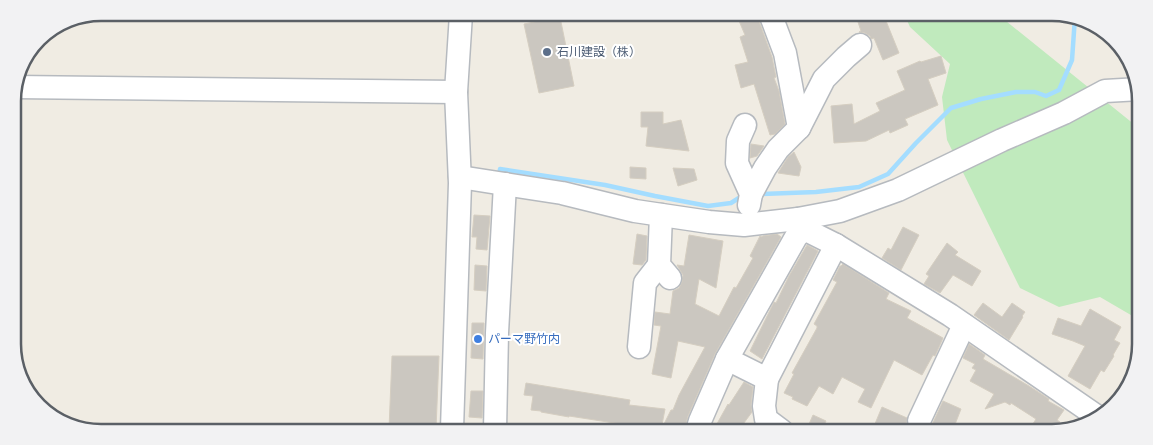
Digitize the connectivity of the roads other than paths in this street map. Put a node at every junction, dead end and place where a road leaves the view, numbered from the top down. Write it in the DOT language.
graph roads {
  1 [pos="460,21"];
  2 [pos="774,21"];
  3 [pos="860,45"];
  4 [pos="23,87"];
  5 [pos="1131,90"];
  6 [pos="456,92"];
  7 [pos="745,125"];
  8 [pos="799,128"];
  9 [pos="460,176"];
  10 [pos="505,184"];
  11 [pos="751,194"];
  12 [pos="661,215"];
  13 [pos="801,224"];
  14 [pos="744,226"];
  15 [pos="836,245"];
  16 [pos="964,325"];
  17 [pos="639,347"];
  18 [pos="728,359"];
  19 [pos="767,379"];
  20 [pos="1092,413"];
  21 [pos="919,421"];
  22 [pos="452,424"];
  23 [pos="496,424"];
  24 [pos="699,424"];
  25 [pos="773,424"];
  1 -- 6 [label="street"];
  2 -- 8 [label="street"];
  3 -- 8 [label="street"];
  4 -- 6 [label="street"];
  5 -- 13 [label="street"];
  6 -- 9 [label="street"];
  7 -- 11 [label="street"];
  8 -- 11 [label="street"];
  9 -- 10 [label="street"];
  9 -- 22 [label="street"];
  10 -- 12 [label="street"];
  10 -- 23 [label="street"];
  11 -- 14 [label="street"];
  12 -- 14 [label="street"];
  12 -- 17 [label="street"];
  13 -- 14 [label="street"];
  13 -- 15 [label="street"];
  13 -- 18 [label="street"];
  15 -- 16 [label="street"];
  15 -- 19 [label="street"];
  16 -- 20 [label="street"];
  16 -- 21 [label="street"];
  18 -- 19 [label="street"];
  18 -- 24 [label="street"];
  19 -- 25 [label="street"];
}
